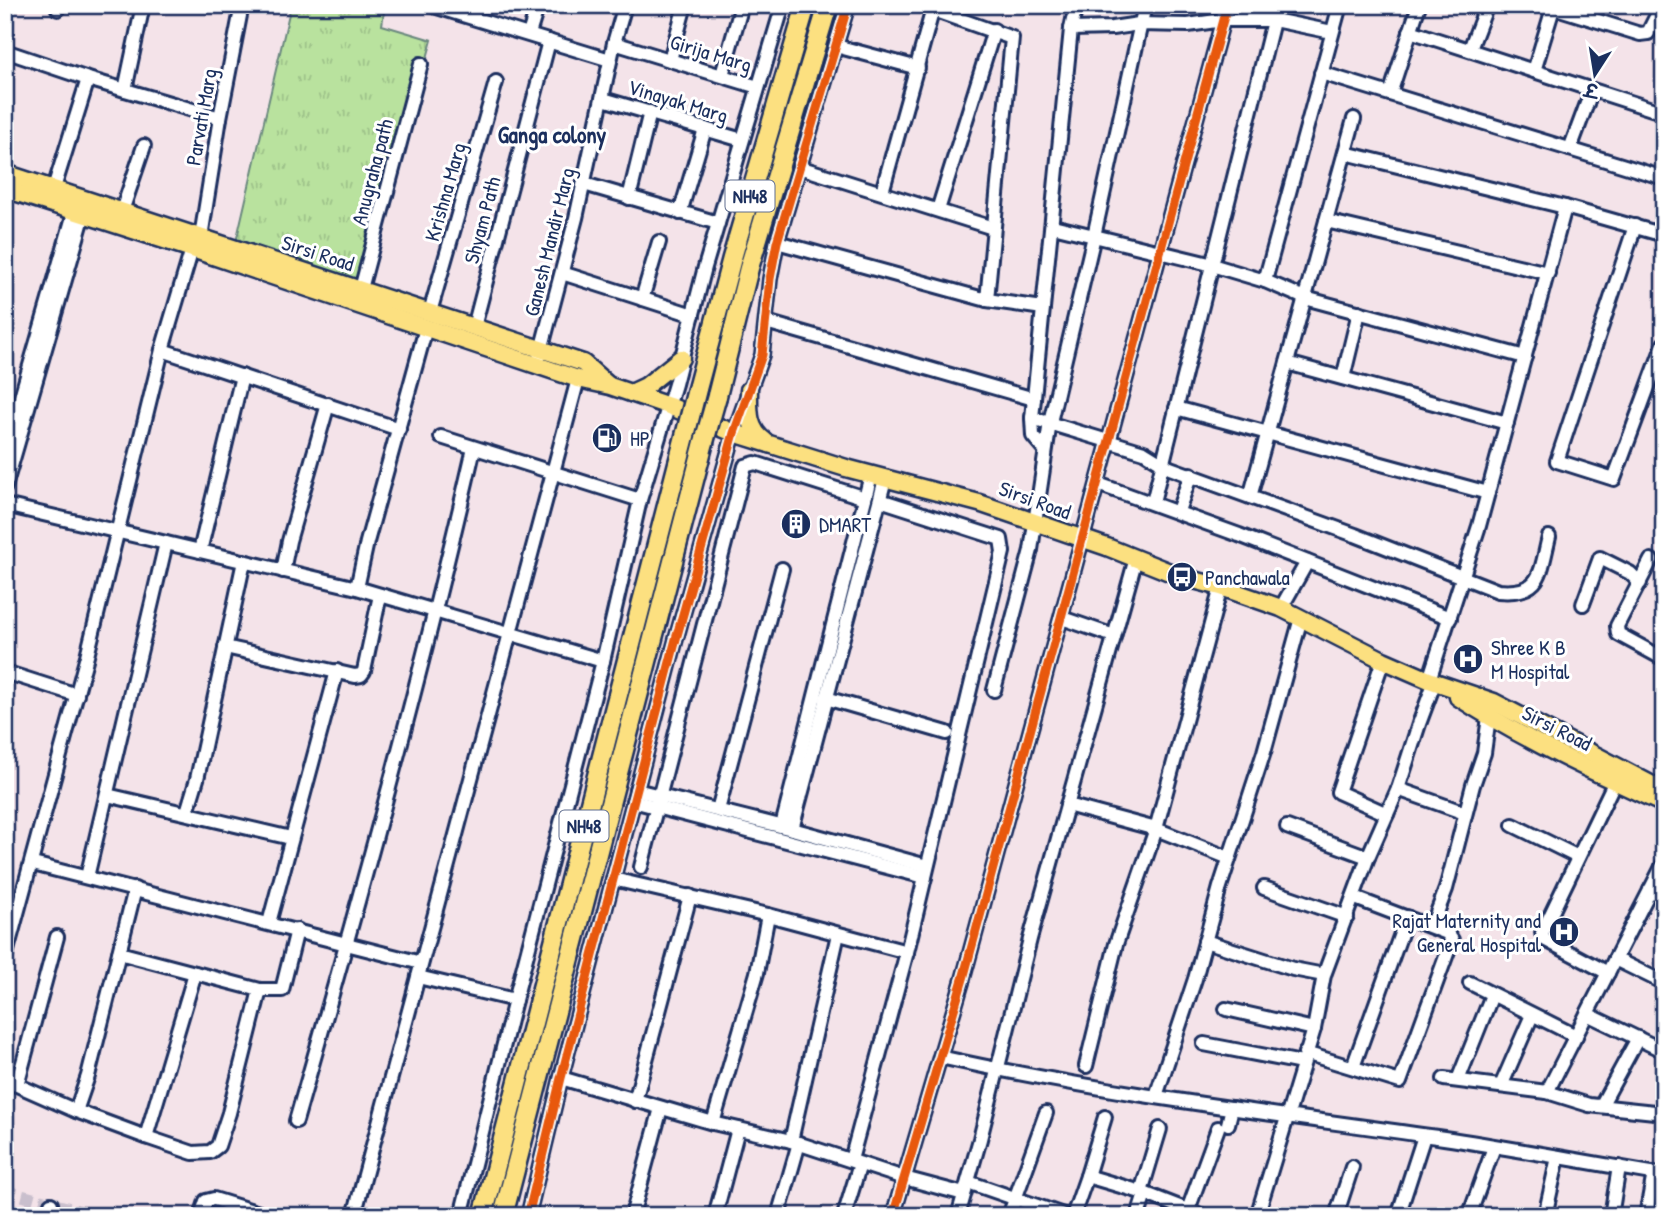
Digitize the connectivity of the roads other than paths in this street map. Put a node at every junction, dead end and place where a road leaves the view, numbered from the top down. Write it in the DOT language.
graph roads {
  1 [pos="144,5"];
  2 [pos="242,5"];
  3 [pos="430,5"];
  4 [pos="538,5"];
  5 [pos="625,5"];
  6 [pos="685,5"];
  7 [pos="742,5"];
  8 [pos="783,5"];
  9 [pos="806,5"];
  10 [pos="828,5"];
  11 [pos="848,5"];
  12 [pos="1076,5"];
  13 [pos="1145,5"];
  14 [pos="1227,5"];
  15 [pos="1277,5"];
  16 [pos="1340,5"];
  17 [pos="1419,5"];
  18 [pos="1487,5"];
  19 [pos="1662,5"];
  20 [pos="1553,6"];
  21 [pos="934,8"];
  22 [pos="468,10"];
  23 [pos="1223,20"];
  24 [pos="1274,20"];
  25 [pos="1139,24"];
  26 [pos="1071,29"];
  27 [pos="993,30"];
  28 [pos="1410,31"];
  29 [pos="1332,32"];
  30 [pos="529,34"];
  31 [pos="549,41"];
  32 [pos="614,43"];
  33 [pos="836,46"];
  34 [pos="1470,49"];
  35 [pos="5,51"];
  36 [pos="610,60"];
  37 [pos="670,60"];
  38 [pos="421,64"];
  39 [pos="918,68"];
  40 [pos="1534,71"];
  41 [pos="1321,73"];
  42 [pos="722,75"];
  43 [pos="88,79"];
  44 [pos="496,82"];
  45 [pos="758,87"];
  46 [pos="125,90"];
  47 [pos="1592,90"];
  48 [pos="1390,94"];
  49 [pos="603,99"];
  50 [pos="650,112"];
  51 [pos="1664,113"];
  52 [pos="220,118"];
  53 [pos="1354,119"];
  54 [pos="705,129"];
  55 [pos="742,140"];
  56 [pos="144,146"];
  57 [pos="1570,149"];
  58 [pos="1345,153"];
  59 [pos="799,167"];
  60 [pos="5,173"];
  61 [pos="1664,178"];
  62 [pos="584,184"];
  63 [pos="54,188"];
  64 [pos="5,189"];
  65 [pos="882,192"];
  66 [pos="629,198"];
  67 [pos="81,206"];
  68 [pos="1565,207"];
  69 [pos="938,209"];
  70 [pos="122,211"];
  71 [pos="680,213"];
  72 [pos="1326,220"];
  73 [pos="718,223"];
  74 [pos="1053,226"];
  75 [pos="1635,226"];
  76 [pos="993,228"];
  77 [pos="1664,235"];
  78 [pos="1094,236"];
  79 [pos="659,242"];
  80 [pos="777,242"];
  81 [pos="197,243"];
  82 [pos="1160,252"];
  83 [pos="1212,266"];
  84 [pos="562,273"];
  85 [pos="1548,273"];
  86 [pos="1265,281"];
  87 [pos="361,289"];
  88 [pos="1305,298"];
  89 [pos="642,299"];
  90 [pos="987,300"];
  91 [pos="1043,308"];
  92 [pos="1359,312"];
  93 [pos="693,316"];
  94 [pos="428,320"];
  95 [pos="766,322"];
  96 [pos="474,327"];
  97 [pos="1664,344"];
  98 [pos="162,350"];
  99 [pos="539,357"];
  100 [pos="1525,357"];
  101 [pos="681,358"];
  102 [pos="1287,363"];
  103 [pos="242,376"];
  104 [pos="1343,378"];
  105 [pos="578,379"];
  106 [pos="610,386"];
  107 [pos="749,390"];
  108 [pos="631,393"];
  109 [pos="1034,399"];
  110 [pos="328,404"];
  111 [pos="669,405"];
  112 [pos="1176,408"];
  113 [pos="1032,418"];
  114 [pos="1050,422"];
  115 [pos="1507,423"];
  116 [pos="398,429"];
  117 [pos="734,433"];
  118 [pos="1268,433"];
  119 [pos="440,437"];
  120 [pos="1109,442"];
  121 [pos="769,443"];
  122 [pos="474,448"];
  123 [pos="1045,450"];
  124 [pos="5,452"];
  125 [pos="1162,463"];
  126 [pos="553,472"];
  127 [pos="1191,474"];
  128 [pos="878,477"];
  129 [pos="1098,484"];
  130 [pos="5,487"];
  131 [pos="1488,493"];
  132 [pos="1250,497"];
  133 [pos="865,498"];
  134 [pos="640,500"];
  135 [pos="880,500"];
  136 [pos="1153,502"];
  137 [pos="5,505"];
  138 [pos="1178,512"];
  139 [pos="1035,524"];
  140 [pos="119,532"];
  141 [pos="1549,537"];
  142 [pos="1083,540"];
  143 [pos="166,543"];
  144 [pos="200,551"];
  145 [pos="1136,558"];
  146 [pos="1651,560"];
  147 [pos="244,561"];
  148 [pos="1307,562"];
  149 [pos="782,569"];
  150 [pos="283,571"];
  151 [pos="1464,576"];
  152 [pos="1640,583"];
  153 [pos="1222,587"];
  154 [pos="357,588"];
  155 [pos="380,595"];
  156 [pos="1583,604"];
  157 [pos="1281,608"];
  158 [pos="435,611"];
  159 [pos="1062,618"];
  160 [pos="1301,618"];
  161 [pos="1450,618"];
  162 [pos="510,634"];
  163 [pos="1114,636"];
  164 [pos="225,647"];
  165 [pos="1664,659"];
  166 [pos="1383,660"];
  167 [pos="603,661"];
  168 [pos="337,671"];
  169 [pos="5,672"];
  170 [pos="1432,681"];
  171 [pos="994,690"];
  172 [pos="77,695"];
  173 [pos="826,698"];
  174 [pos="1489,717"];
  175 [pos="947,733"];
  176 [pos="1615,781"];
  177 [pos="1398,789"];
  178 [pos="1664,791"];
  179 [pos="107,795"];
  180 [pos="634,795"];
  181 [pos="659,802"];
  182 [pos="1664,804"];
  183 [pos="1067,805"];
  184 [pos="718,810"];
  185 [pos="187,812"];
  186 [pos="1465,813"];
  187 [pos="1387,814"];
  188 [pos="1513,825"];
  189 [pos="787,827"];
  190 [pos="1287,827"];
  191 [pos="1156,830"];
  192 [pos="291,838"];
  193 [pos="1368,857"];
  194 [pos="1578,857"];
  195 [pos="1229,858"];
  196 [pos="1664,863"];
  197 [pos="33,864"];
  198 [pos="641,867"];
  199 [pos="926,871"];
  200 [pos="87,877"];
  201 [pos="613,879"];
  202 [pos="1264,888"];
  203 [pos="135,889"];
  204 [pos="1650,890"];
  205 [pos="690,896"];
  206 [pos="1664,897"];
  207 [pos="1355,898"];
  208 [pos="768,915"];
  209 [pos="1347,917"];
  210 [pos="1407,917"];
  211 [pos="10,923"];
  212 [pos="268,923"];
  213 [pos="1432,926"];
  214 [pos="296,930"];
  215 [pos="838,934"];
  216 [pos="57,937"];
  217 [pos="1205,941"];
  218 [pos="347,943"];
  219 [pos="906,952"];
  220 [pos="119,953"];
  221 [pos="5,958"];
  222 [pos="1615,959"];
  223 [pos="421,963"];
  224 [pos="195,973"];
  225 [pos="1608,973"];
  226 [pos="1324,975"];
  227 [pos="418,977"];
  228 [pos="1470,983"];
  229 [pos="1664,983"];
  230 [pos="260,990"];
  231 [pos="1492,995"];
  232 [pos="514,1000"];
  233 [pos="1226,1009"];
  234 [pos="1587,1014"];
  235 [pos="1532,1015"];
  236 [pos="1314,1029"];
  237 [pos="1576,1036"];
  238 [pos="1638,1038"];
  239 [pos="1204,1044"];
  240 [pos="1664,1051"];
  241 [pos="940,1057"];
  242 [pos="1304,1058"];
  243 [pos="1086,1066"];
  244 [pos="1353,1067"];
  245 [pos="996,1070"];
  246 [pos="561,1079"];
  247 [pos="1444,1079"];
  248 [pos="1458,1080"];
  249 [pos="11,1084"];
  250 [pos="1501,1086"];
  251 [pos="1547,1092"];
  252 [pos="1156,1096"];
  253 [pos="635,1101"];
  254 [pos="1601,1106"];
  255 [pos="662,1108"];
  256 [pos="1232,1108"];
  257 [pos="76,1111"];
  258 [pos="1046,1113"];
  259 [pos="1664,1113"];
  260 [pos="1105,1117"];
  261 [pos="1288,1117"];
  262 [pos="296,1121"];
  263 [pos="713,1123"];
  264 [pos="737,1129"];
  265 [pos="1160,1129"];
  266 [pos="1424,1136"];
  267 [pos="146,1137"];
  268 [pos="795,1142"];
  269 [pos="1494,1147"];
  270 [pos="1558,1157"];
  271 [pos="856,1162"];
  272 [pos="1352,1167"];
  273 [pos="1619,1167"];
  274 [pos="1659,1174"];
  275 [pos="1087,1176"];
  276 [pos="904,1178"];
  277 [pos="966,1188"];
  278 [pos="1143,1193"];
  279 [pos="1015,1198"];
  280 [pos="1195,1213"];
  281 [pos="201,1216"];
  282 [pos="269,1216"];
  283 [pos="354,1216"];
  284 [pos="461,1216"];
  285 [pos="482,1216"];
  286 [pos="503,1216"];
  287 [pos="528,1216"];
  288 [pos="632,1216"];
  289 [pos="715,1216"];
  290 [pos="778,1216"];
  291 [pos="844,1216"];
  292 [pos="893,1216"];
  293 [pos="958,1216"];
  294 [pos="1009,1216"];
  295 [pos="1066,1216"];
  296 [pos="1073,1216"];
  297 [pos="1138,1216"];
  298 [pos="1257,1216"];
  299 [pos="1336,1216"];
  300 [pos="1398,1216"];
  301 [pos="1469,1216"];
  302 [pos="1545,1216"];
  303 [pos="1611,1216"];
  304 [pos="1646,1216"];
  1 -- 46 [label="street"];
  2 -- 52 [label="street, Parvati Marg"];
  3 -- 22 [label="street"];
  4 -- 30 [label="street"];
  5 -- 32 [label="street, Ganesh Mandir Marg"];
  6 -- 37 [label="street"];
  7 -- 42 [label="street"];
  8 -- 45 [label="street"];
  9 -- 285 [label="highway, NH48, bridge"];
  10 -- 286 [label="highway, NH48, bridge"];
  11 -- 33 [label="street"];
  12 -- 26 [label="street"];
  13 -- 25 [label="street"];
  14 -- 23 [label="street"];
  15 -- 24 [label="street"];
  16 -- 29 [label="street"];
  17 -- 28 [label="street"];
  18 -- 34 [label="street"];
  19 -- 20 [label="street"];
  20 -- 40 [label="street"];
  21 -- 27 [label="street"];
  21 -- 39 [label="street"];
  22 -- 30 [label="street"];
  23 -- 24 [label="street"];
  23 -- 25 [label="street"];
  23 -- 82 [label="street"];
  24 -- 29 [label="street"];
  24 -- 83 [label="street"];
  25 -- 26 [label="street"];
  25 -- 78 [label="street"];
  26 -- 74 [label="street"];
  27 -- 69 [label="street"];
  27 -- 76 [label="street"];
  28 -- 34 [label="street"];
  28 -- 48 [label="street"];
  29 -- 41 [label="street"];
  30 -- 31 [label="street"];
  31 -- 36 [label="street"];
  31 -- 96 [label="street, Shyam Path"];
  32 -- 36 [label="street, Ganesh Mandir Marg"];
  32 -- 37 [label="street, Girija Marg"];
  33 -- 39 [label="street"];
  33 -- 59 [label="street"];
  34 -- 40 [label="street"];
  35 -- 43 [label="street"];
  36 -- 49 [label="street, Ganesh Mandir Marg"];
  37 -- 42 [label="street, Girija Marg"];
  38 -- 87 [label="street, Anugraha path"];
  39 -- 65 [label="street"];
  40 -- 47 [label="street"];
  41 -- 48 [label="street"];
  41 -- 86 [label="street"];
  42 -- 45 [label="street, Girija Marg"];
  43 -- 46 [label="street"];
  43 -- 63 [label="street"];
  44 -- 94 [label="street, Krishna Marg"];
  45 -- 55 [label="street"];
  46 -- 52 [label="street"];
  47 -- 51 [label="street"];
  47 -- 57 [label="street"];
  48 -- 57 [label="street"];
  49 -- 50 [label="street, Vinayak Marg"];
  49 -- 62 [label="street, Ganesh Mandir Marg"];
  50 -- 54 [label="street, Vinayak Marg"];
  50 -- 66 [label="street"];
  52 -- 81 [label="street, Parvati Marg"];
  53 -- 58 [label="street"];
  54 -- 55 [label="street, Vinayak Marg"];
  54 -- 71 [label="street"];
  55 -- 73 [label="street"];
  56 -- 70 [label="street"];
  57 -- 61 [label="street"];
  58 -- 68 [label="street"];
  58 -- 72 [label="street"];
  59 -- 65 [label="street"];
  59 -- 80 [label="street"];
  60 -- 63 [label="main road, Sirsi Road"];
  62 -- 66 [label="street"];
  62 -- 84 [label="street, Ganesh Mandir Marg"];
  63 -- 67 [label="main road, Sirsi Road"];
  64 -- 67 [label="main road, Sirsi Road"];
  65 -- 69 [label="street"];
  66 -- 71 [label="street"];
  67 -- 70 [label="main road, Sirsi Road"];
  67 -- 81 [label="main road, Sirsi Road"];
  67 -- 124 [label="street"];
  67 -- 130 [label="street"];
  68 -- 75 [label="street"];
  68 -- 85 [label="street"];
  69 -- 76 [label="street"];
  70 -- 81 [label="main road, Sirsi Road"];
  71 -- 73 [label="street"];
  72 -- 85 [label="street"];
  72 -- 88 [label="street"];
  73 -- 93 [label="street"];
  74 -- 78 [label="street"];
  74 -- 91 [label="street"];
  75 -- 77 [label="street"];
  75 -- 97 [label="street"];
  76 -- 90 [label="street"];
  78 -- 82 [label="street"];
  78 -- 114 [label="street"];
  79 -- 89 [label="street"];
  80 -- 90 [label="street"];
  80 -- 95 [label="street"];
  81 -- 87 [label="main road, Sirsi Road"];
  81 -- 94 [label="main road, Sirsi Road"];
  81 -- 98 [label="street, Parvati Marg"];
  82 -- 83 [label="street"];
  82 -- 120 [label="street"];
  83 -- 86 [label="street"];
  83 -- 112 [label="street"];
  84 -- 89 [label="street"];
  84 -- 99 [label="street, Ganesh Mandir Marg"];
  85 -- 100 [label="street"];
  86 -- 88 [label="street"];
  87 -- 94 [label="main road, Sirsi Road"];
  88 -- 92 [label="street"];
  88 -- 102 [label="street"];
  89 -- 93 [label="street"];
  90 -- 91 [label="street"];
  91 -- 109 [label="street"];
  92 -- 100 [label="street"];
  92 -- 104 [label="street"];
  93 -- 101 [label="street"];
  94 -- 96 [label="main road, Sirsi Road"];
  94 -- 99 [label="main road, Sirsi Road"];
  94 -- 116 [label="street, Krishna Marg"];
  95 -- 107 [label="street"];
  95 -- 109 [label="street"];
  96 -- 99 [label="main road, Sirsi Road"];
  98 -- 103 [label="street"];
  98 -- 140 [label="street, Parvati Marg"];
  99 -- 105 [label="main road, Sirsi Road"];
  99 -- 106 [label="main road, Sirsi Road"];
  100 -- 115 [label="street"];
  101 -- 108 [label="main road"];
  101 -- 111 [label="street"];
  102 -- 104 [label="street"];
  102 -- 118 [label="street"];
  103 -- 110 [label="street"];
  103 -- 144 [label="street"];
  104 -- 115 [label="street"];
  105 -- 106 [label="main road, Sirsi Road"];
  105 -- 126 [label="street"];
  106 -- 108 [label="main road, Sirsi Road"];
  107 -- 117 [label="street"];
  107 -- 121 [label="main road"];
  108 -- 111 [label="main road, Sirsi Road"];
  109 -- 113 [label="street"];
  110 -- 116 [label="street"];
  110 -- 150 [label="street"];
  111 -- 117 [label="main road, Sirsi Road"];
  111 -- 134 [label="street"];
  112 -- 118 [label="street"];
  112 -- 125 [label="street"];
  113 -- 114 [label="street"];
  113 -- 123 [label="street"];
  114 -- 120 [label="street"];
  114 -- 123 [label="street"];
  115 -- 131 [label="street"];
  116 -- 154 [label="street, Krishna Marg"];
  117 -- 121 [label="main road, Sirsi Road"];
  117 -- 180 [label="street"];
  118 -- 131 [label="street"];
  118 -- 132 [label="street"];
  119 -- 122 [label="street"];
  120 -- 125 [label="street"];
  120 -- 129 [label="street"];
  121 -- 128 [label="main road, Sirsi Road"];
  122 -- 126 [label="street"];
  122 -- 158 [label="street"];
  123 -- 139 [label="street"];
  125 -- 127 [label="street"];
  125 -- 136 [label="street"];
  126 -- 134 [label="street"];
  126 -- 162 [label="street"];
  127 -- 132 [label="street"];
  127 -- 138 [label="street"];
  128 -- 133 [label="street"];
  128 -- 135 [label="street"];
  128 -- 139 [label="main road, Sirsi Road"];
  129 -- 136 [label="street"];
  129 -- 142 [label="street"];
  131 -- 151 [label="street"];
  132 -- 151 [label="street"];
  133 -- 181 [label="street"];
  133 -- 189 [label="street"];
  134 -- 167 [label="street"];
  135 -- 173 [label="street"];
  135 -- 199 [label="street"];
  136 -- 138 [label="street"];
  137 -- 140 [label="street"];
  138 -- 148 [label="street"];
  139 -- 142 [label="main road, Sirsi Road"];
  139 -- 171 [label="street"];
  140 -- 143 [label="street"];
  140 -- 172 [label="street, Parvati Marg"];
  141 -- 151 [label="street"];
  142 -- 145 [label="main road, Sirsi Road"];
  142 -- 159 [label="street"];
  143 -- 144 [label="street"];
  143 -- 179 [label="street"];
  144 -- 147 [label="street"];
  145 -- 153 [label="main road, Sirsi Road"];
  145 -- 163 [label="street"];
  146 -- 152 [label="street"];
  147 -- 150 [label="street"];
  147 -- 164 [label="street"];
  148 -- 157 [label="street"];
  148 -- 161 [label="street"];
  149 -- 184 [label="street"];
  150 -- 154 [label="street"];
  151 -- 161 [label="street"];
  152 -- 156 [label="street"];
  152 -- 165 [label="street"];
  153 -- 157 [label="main road, Sirsi Road"];
  153 -- 191 [label="street"];
  154 -- 155 [label="street"];
  155 -- 158 [label="street"];
  155 -- 168 [label="street"];
  157 -- 160 [label="main road, Sirsi Road"];
  158 -- 162 [label="street"];
  158 -- 218 [label="street"];
  159 -- 163 [label="street"];
  159 -- 241 [label="street"];
  160 -- 166 [label="main road, Sirsi Road"];
  160 -- 195 [label="street"];
  161 -- 170 [label="street"];
  162 -- 167 [label="street"];
  162 -- 223 [label="street"];
  163 -- 183 [label="street"];
  164 -- 168 [label="street"];
  164 -- 185 [label="street"];
  166 -- 170 [label="main road, Sirsi Road"];
  166 -- 187 [label="street"];
  167 -- 232 [label="street"];
  168 -- 192 [label="street"];
  169 -- 172 [label="street"];
  170 -- 174 [label="main road, Sirsi Road"];
  170 -- 177 [label="street"];
  170 -- 178 [label="main road, Sirsi Road"];
  172 -- 197 [label="street, Parvati Marg"];
  173 -- 175 [label="street"];
  173 -- 189 [label="street"];
  174 -- 176 [label="main road, Sirsi Road"];
  174 -- 186 [label="street"];
  176 -- 182 [label="main road, Sirsi Road"];
  176 -- 194 [label="street"];
  177 -- 186 [label="street"];
  177 -- 187 [label="street"];
  179 -- 185 [label="street"];
  179 -- 200 [label="street"];
  180 -- 181 [label="street"];
  180 -- 201 [label="street"];
  181 -- 184 [label="street"];
  181 -- 198 [label="street"];
  181 -- 199 [label="street"];
  183 -- 191 [label="street"];
  183 -- 245 [label="street"];
  184 -- 189 [label="street"];
  185 -- 192 [label="street"];
  186 -- 213 [label="street"];
  187 -- 193 [label="street"];
  188 -- 194 [label="street"];
  189 -- 199 [label="street"];
  190 -- 193 [label="street"];
  191 -- 195 [label="street"];
  191 -- 243 [label="street"];
  192 -- 212 [label="street"];
  193 -- 207 [label="street"];
  194 -- 225 [label="street"];
  195 -- 217 [label="street"];
  196 -- 204 [label="street"];
  197 -- 200 [label="street"];
  197 -- 211 [label="street, Parvati Marg"];
  199 -- 219 [label="street"];
  200 -- 203 [label="street"];
  201 -- 205 [label="street"];
  201 -- 246 [label="street"];
  202 -- 209 [label="street"];
  203 -- 212 [label="street"];
  203 -- 220 [label="street"];
  204 -- 206 [label="street"];
  204 -- 222 [label="street"];
  205 -- 208 [label="street"];
  205 -- 253 [label="street"];
  207 -- 209 [label="street"];
  207 -- 210 [label="street"];
  208 -- 215 [label="street"];
  208 -- 263 [label="street"];
  209 -- 226 [label="street"];
  210 -- 213 [label="street"];
  210 -- 244 [label="street"];
  211 -- 221 [label="street, Parvati Marg"];
  212 -- 214 [label="street"];
  213 -- 244 [label="street"];
  214 -- 218 [label="street"];
  214 -- 230 [label="street"];
  215 -- 219 [label="street"];
  215 -- 268 [label="street"];
  216 -- 249 [label="street"];
  217 -- 226 [label="street"];
  217 -- 252 [label="street"];
  218 -- 223 [label="street"];
  218 -- 262 [label="street"];
  219 -- 271 [label="street"];
  220 -- 224 [label="street"];
  220 -- 257 [label="street"];
  222 -- 225 [label="street"];
  222 -- 229 [label="street"];
  223 -- 227 [label="street"];
  224 -- 230 [label="street"];
  224 -- 267 [label="street"];
  225 -- 234 [label="street"];
  226 -- 236 [label="street"];
  227 -- 232 [label="street"];
  227 -- 283 [label="street"];
  228 -- 231 [label="street"];
  230 -- 267 [label="street"];
  231 -- 235 [label="street"];
  231 -- 248 [label="street"];
  232 -- 284 [label="street"];
  233 -- 236 [label="street"];
  234 -- 237 [label="street"];
  234 -- 238 [label="street"];
  235 -- 237 [label="street"];
  235 -- 250 [label="street"];
  236 -- 242 [label="street"];
  237 -- 251 [label="street"];
  238 -- 240 [label="street"];
  238 -- 254 [label="street"];
  239 -- 242 [label="street"];
  241 -- 245 [label="street"];
  241 -- 276 [label="street"];
  242 -- 244 [label="street"];
  242 -- 261 [label="street"];
  245 -- 252 [label="street"];
  245 -- 277 [label="street"];
  246 -- 253 [label="street"];
  246 -- 287 [label="street"];
  247 -- 248 [label="street"];
  248 -- 250 [label="street"];
  249 -- 257 [label="street"];
  250 -- 251 [label="street"];
  251 -- 254 [label="street"];
  252 -- 256 [label="street"];
  253 -- 255 [label="street"];
  254 -- 259 [label="street"];
  255 -- 263 [label="street"];
  255 -- 288 [label="street"];
  256 -- 261 [label="street"];
  256 -- 280 [label="street"];
  257 -- 267 [label="street"];
  258 -- 279 [label="street"];
  260 -- 275 [label="street"];
  261 -- 266 [label="street"];
  261 -- 298 [label="street"];
  263 -- 264 [label="street"];
  264 -- 268 [label="street"];
  264 -- 289 [label="street"];
  265 -- 278 [label="street"];
  266 -- 269 [label="street"];
  266 -- 300 [label="street"];
  268 -- 271 [label="street"];
  268 -- 290 [label="street"];
  269 -- 270 [label="street"];
  269 -- 301 [label="street"];
  270 -- 273 [label="street"];
  270 -- 302 [label="street"];
  271 -- 276 [label="street"];
  271 -- 291 [label="street"];
  272 -- 299 [label="street"];
  273 -- 274 [label="street"];
  273 -- 303 [label="street"];
  274 -- 304 [label="street"];
  275 -- 278 [label="street"];
  275 -- 296 [label="street"];
  276 -- 277 [label="street"];
  276 -- 292 [label="street"];
  277 -- 279 [label="street"];
  277 -- 293 [label="street"];
  278 -- 280 [label="street"];
  278 -- 297 [label="street"];
  279 -- 294 [label="street"];
  279 -- 295 [label="street"];
  281 -- 282 [label="street"];
}
